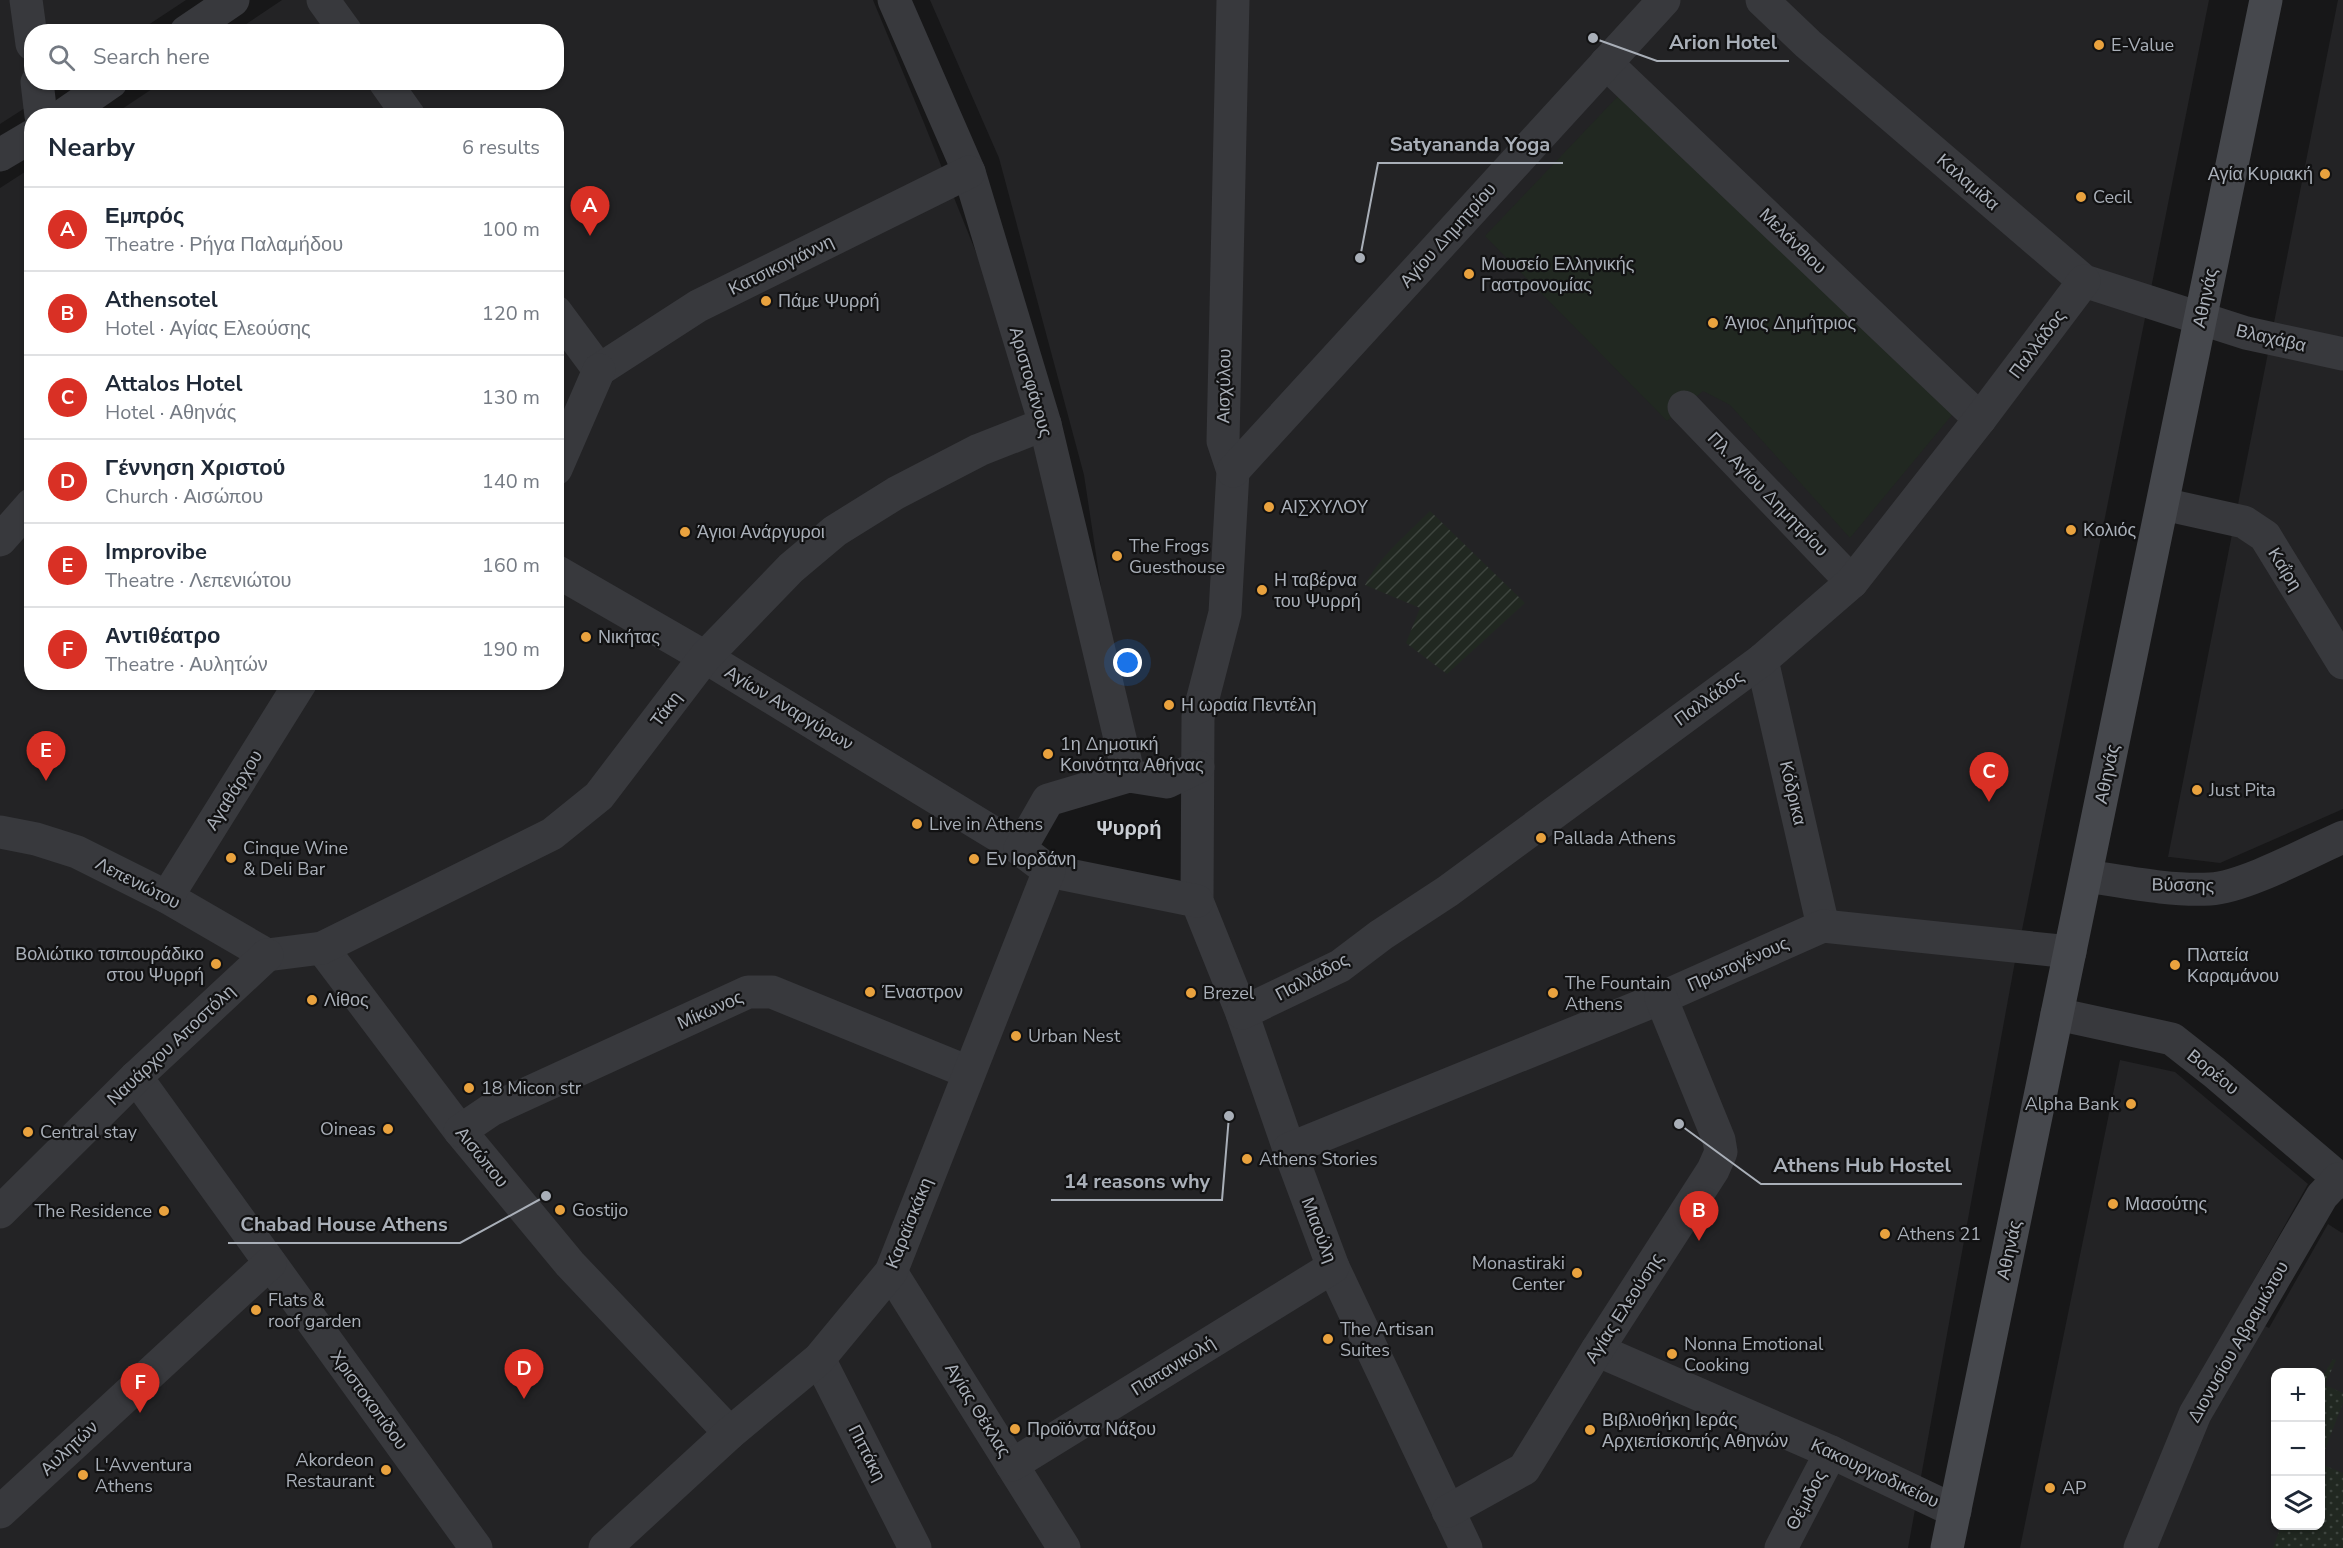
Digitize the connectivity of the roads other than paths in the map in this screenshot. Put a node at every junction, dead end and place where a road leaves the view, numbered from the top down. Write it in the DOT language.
graph roads {
  1 [pos="26,0"];
  2 [pos="233,0"];
  3 [pos="323,0"];
  4 [pos="894,0"];
  5 [pos="1233,0"];
  6 [pos="1664,0"];
  7 [pos="1762,0"];
  8 [pos="2266,0"];
  9 [pos="29,24"];
  10 [pos="198,24"];
  11 [pos="340,24"];
  12 [pos="1606,63"];
  13 [pos="38,90"];
  14 [pos="99,90"];
  15 [pos="391,90"];
  16 [pos="40,108"];
  17 [pos="74,108"];
  18 [pos="403,108"];
  19 [pos="24,141"];
  20 [pos="0,155"];
  21 [pos="969,172"];
  22 [pos="2084,281"];
  23 [pos="2200,320"];
  24 [pos="564,323"];
  25 [pos="2343,354"];
  26 [pos="599,370"];
  27 [pos="1684,407"];
  28 [pos="1980,419"];
  29 [pos="1045,424"];
  30 [pos="564,451"];
  31 [pos="1233,471"];
  32 [pos="2163,504"];
  33 [pos="24,513"];
  34 [pos="0,540"];
  35 [pos="564,576"];
  36 [pos="1852,582"];
  37 [pos="705,657"];
  38 [pos="1762,660"];
  39 [pos="2343,663"];
  40 [pos="296,690"];
  41 [pos="1198,767"];
  42 [pos="1129,776"];
  43 [pos="0,832"];
  44 [pos="2343,837"];
  45 [pos="1020,849"];
  46 [pos="1049,871"];
  47 [pos="2086,876"];
  48 [pos="167,897"];
  49 [pos="1197,901"];
  50 [pos="1823,926"];
  51 [pos="322,948"];
  52 [pos="2070,952"];
  53 [pos="267,955"];
  54 [pos="1661,998"];
  55 [pos="1242,1013"];
  56 [pos="2057,1014"];
  57 [pos="968,1072"];
  58 [pos="136,1077"];
  59 [pos="460,1131"];
  60 [pos="1289,1149"];
  61 [pos="2341,1181"];
  62 [pos="3,1205"];
  63 [pos="270,1263"];
  64 [pos="1333,1267"];
  65 [pos="891,1272"];
  66 [pos="1597,1350"];
  67 [pos="819,1359"];
  68 [pos="729,1433"];
  69 [pos="1832,1452"];
  70 [pos="1012,1465"];
  71 [pos="1448,1510"];
  72 [pos="1955,1510"];
  73 [pos="0,1512"];
  74 [pos="476,1548"];
  75 [pos="605,1548"];
  76 [pos="915,1548"];
  77 [pos="1064,1548"];
  78 [pos="1466,1548"];
  79 [pos="1781,1548"];
  80 [pos="1947,1548"];
  81 [pos="2140,1548"];
  1 -- 9 [label="street"];
  2 -- 10 [label="street"];
  3 -- 11 [label="street"];
  4 -- 21 [label="street, Αριστοφάνους"];
  5 -- 31 [label="street, Αισχύλου"];
  6 -- 12 [label="street, Αγίου Δημητρίου"];
  7 -- 22 [label="street, Καλαμίδα"];
  8 -- 23 [label="street, Αθηνάς"];
  12 -- 28 [label="street, Μελάνθιου"];
  12 -- 31 [label="street, Αγίου Δημητρίου"];
  13 -- 16 [label="street"];
  14 -- 17 [label="street"];
  15 -- 18 [label="street"];
  19 -- 20 [label="street"];
  21 -- 26 [label="street, Κατσικογιάννη"];
  21 -- 29 [label="street, Αριστοφάνους"];
  22 -- 23 [label="street, Καλαμίδα"];
  22 -- 28 [label="street, Παλλάδος"];
  23 -- 25 [label="street, Βλαχάβα"];
  23 -- 32 [label="street, Αθηνάς"];
  24 -- 26 [label="street"];
  26 -- 30 [label="street"];
  27 -- 36 [label="street, Πλ. Αγίου Δημητρίου"];
  28 -- 36 [label="street, Παλλάδος"];
  29 -- 37 [label="street, Τάκη"];
  29 -- 42 [label="street, Αριστοφάνους"];
  31 -- 41 [label="street, Αισχύλου"];
  32 -- 39 [label="street, Καΐρη"];
  32 -- 47 [label="street, Αθηνάς"];
  33 -- 34 [label="street"];
  35 -- 37 [label="street, Αγίων Αναργύρων"];
  36 -- 38 [label="street, Παλλάδος"];
  37 -- 45 [label="street, Αγίων Αναργύρων"];
  37 -- 51 [label="street, Τάκη"];
  38 -- 50 [label="street, Κόδρικα"];
  38 -- 55 [label="street, Παλλάδος"];
  40 -- 48 [label="street, Αγαθάρχου"];
  41 -- 42 [label="street"];
  41 -- 49 [label="street, Αισχύλου"];
  42 -- 45 [label="street"];
  43 -- 48 [label="street, Λεπενιώτου"];
  44 -- 47 [label="street, Βύσσης"];
  45 -- 46 [label="street, Αγίων Αναργύρων"];
  46 -- 49 [label="street"];
  46 -- 57 [label="street, Καραϊσκάκη"];
  47 -- 52 [label="street, Αθηνάς"];
  48 -- 53 [label="street, Λεπενιώτου"];
  49 -- 55 [label="street, Μιαούλη"];
  50 -- 52 [label="street, Πρωτογένους"];
  50 -- 54 [label="street, Πρωτογένους"];
  51 -- 53 [label="street, Τάκη"];
  51 -- 59 [label="street, Αισώπου"];
  52 -- 56 [label="street, Αθηνάς"];
  53 -- 58 [label="street, Ναυάρχου Αποστόλη"];
  54 -- 60 [label="street, Πρωτογένους"];
  54 -- 66 [label="street, Αγίας Ελεούσης"];
  55 -- 60 [label="street, Μιαούλη"];
  56 -- 61 [label="street, Βορέου"];
  56 -- 72 [label="street, Αθηνάς"];
  57 -- 59 [label="street, Μίκωνος"];
  57 -- 65 [label="street, Καραϊσκάκη"];
  58 -- 62 [label="street, Ναυάρχου Αποστόλη"];
  58 -- 63 [label="street, Χριστοκοπίδου"];
  59 -- 68 [label="street, Αισώπου"];
  60 -- 64 [label="street, Μιαούλη"];
  61 -- 81 [label="street, Διονυσίου Αβραμιώτου"];
  63 -- 73 [label="street, Αυλητών"];
  63 -- 74 [label="street, Χριστοκοπίδου"];
  64 -- 70 [label="street, Παπανικολή"];
  64 -- 71 [label="street, Μιαούλη"];
  65 -- 67 [label="street, Καραϊσκάκη"];
  65 -- 70 [label="street, Αγίας Θέκλας"];
  66 -- 69 [label="street, Κακουργιοδικείου"];
  66 -- 71 [label="street, Αγίας Ελεούσης"];
  67 -- 68 [label="street, Καραϊσκάκη"];
  67 -- 76 [label="street, Πιττάκη"];
  68 -- 75 [label="street, Καραϊσκάκη"];
  69 -- 72 [label="street, Κακουργιοδικείου"];
  69 -- 79 [label="street, Θέμιδος"];
  70 -- 77 [label="street, Αγίας Θέκλας"];
  71 -- 78 [label="street, Μιαούλη"];
  72 -- 80 [label="street, Αθηνάς"];
}
